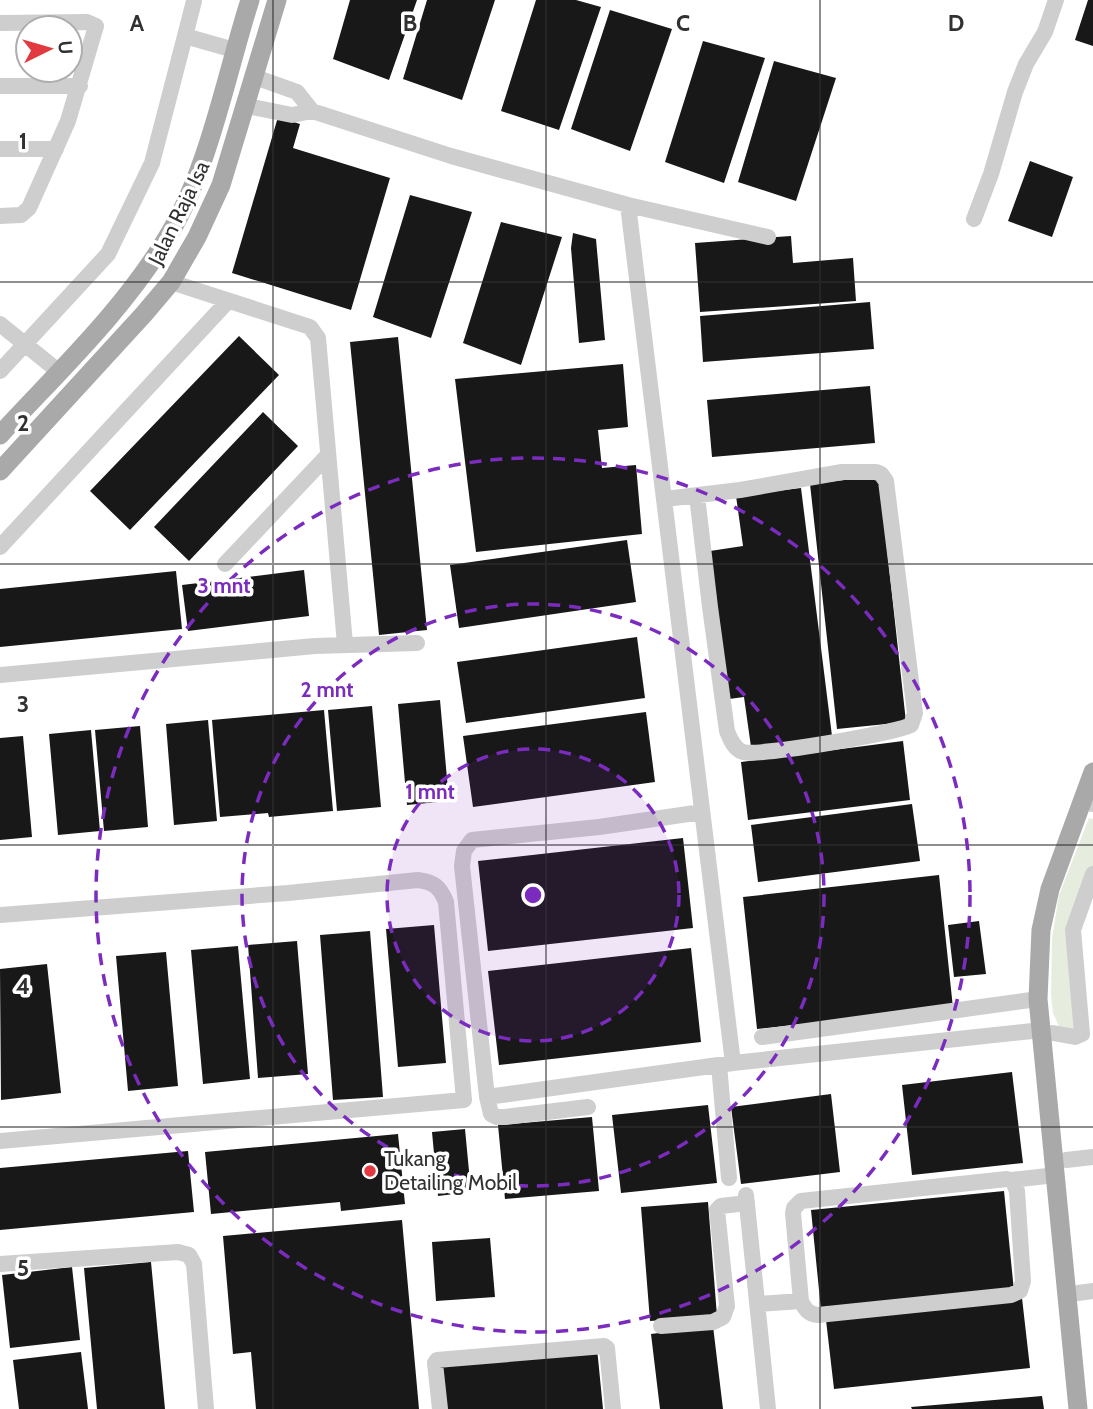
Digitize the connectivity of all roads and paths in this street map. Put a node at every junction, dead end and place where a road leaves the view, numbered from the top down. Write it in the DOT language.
graph roads {
  1 [pos="250,0"];
  2 [pos="277,0"];
  3 [pos="1056,0"];
  4 [pos="194,1"];
  5 [pos="0,23"];
  6 [pos="185,36"];
  7 [pos="232,60"];
  8 [pos="255,77"];
  9 [pos="0,86"];
  10 [pos="80,86"];
  11 [pos="221,96"];
  12 [pos="247,106"];
  13 [pos="312,111"];
  14 [pos="0,149"];
  15 [pos="56,149"];
  16 [pos="628,205"];
  17 [pos="0,216"];
  18 [pos="974,219"];
  19 [pos="768,237"];
  20 [pos="171,282"];
  21 [pos="228,301"];
  22 [pos="0,324"];
  23 [pos="23,345"];
  24 [pos="0,371"];
  25 [pos="58,371"];
  26 [pos="0,435"];
  27 [pos="328,456"];
  28 [pos="0,471"];
  29 [pos="697,496"];
  30 [pos="665,499"];
  31 [pos="0,547"];
  32 [pos="225,564"];
  33 [pos="418,643"];
  34 [pos="345,644"];
  35 [pos="0,675"];
  36 [pos="1093,772"];
  37 [pos="1090,803"];
  38 [pos="702,812"];
  39 [pos="1093,874"];
  40 [pos="0,915"];
  41 [pos="1038,999"];
  42 [pos="1047,1032"];
  43 [pos="762,1037"];
  44 [pos="726,1064"];
  45 [pos="487,1097"];
  46 [pos="588,1107"];
  47 [pos="0,1141"];
  48 [pos="1093,1157"];
  49 [pos="1061,1167"];
  50 [pos="729,1178"];
  51 [pos="1011,1180"];
  52 [pos="0,1264"];
  53 [pos="1085,1292"];
  54 [pos="801,1301"];
  55 [pos="758,1304"];
  56 [pos="661,1326"];
  57 [pos="206,1409"];
  58 [pos="440,1409"];
  59 [pos="613,1409"];
  60 [pos="768,1409"];
  61 [pos="1078,1409"];
  62 [pos="1088,1409"];
  1 -- 7 [label="main road, Jalan Raja Isa"];
  2 -- 8 [label="main road, Jalan Raja Isa"];
  3 -- 18 [label="street"];
  4 -- 6 [label="street"];
  5 -- 10 [label="street"];
  6 -- 7 [label="street"];
  6 -- 23 [label="street"];
  7 -- 8 [label="main road"];
  7 -- 11 [label="main road, Jalan Raja Isa"];
  8 -- 12 [label="main road, Jalan Raja Isa"];
  8 -- 13 [label="street"];
  9 -- 10 [label="street"];
  10 -- 15 [label="street"];
  11 -- 12 [label="main road"];
  11 -- 25 [label="main road, Jalan Raja Isa"];
  12 -- 13 [label="street"];
  12 -- 20 [label="main road, Jalan Raja Isa"];
  13 -- 16 [label="street"];
  14 -- 15 [label="street"];
  15 -- 17 [label="street"];
  16 -- 19 [label="street"];
  16 -- 30 [label="street"];
  20 -- 21 [label="street"];
  20 -- 28 [label="main road, Jalan Raja Isa"];
  21 -- 27 [label="street"];
  21 -- 31 [label="street"];
  22 -- 23 [label="street"];
  23 -- 24 [label="street"];
  23 -- 25 [label="street"];
  25 -- 26 [label="main road, Jalan Raja Isa"];
  27 -- 32 [label="street"];
  27 -- 34 [label="street"];
  29 -- 29 [label="street"];
  29 -- 30 [label="street"];
  30 -- 38 [label="street"];
  33 -- 34 [label="street"];
  34 -- 35 [label="street"];
  36 -- 37 [label="main road"];
  37 -- 41 [label="main road"];
  37 -- 42 [label="main road"];
  38 -- 44 [label="street"];
  38 -- 45 [label="street"];
  39 -- 42 [label="street"];
  40 -- 47 [label="street"];
  41 -- 42 [label="main road"];
  41 -- 43 [label="street"];
  42 -- 44 [label="street"];
  42 -- 49 [label="main road"];
  44 -- 45 [label="street"];
  44 -- 50 [label="street"];
  45 -- 46 [label="street"];
  48 -- 49 [label="street"];
  49 -- 51 [label="street"];
  49 -- 53 [label="main road"];
  49 -- 61 [label="main road"];
  51 -- 54 [label="street"];
  51 -- 54 [label="street"];
  52 -- 57 [label="street"];
  53 -- 62 [label="main road"];
  54 -- 55 [label="street"];
  55 -- 56 [label="street"];
  55 -- 60 [label="street"];
  58 -- 59 [label="street"];
}
